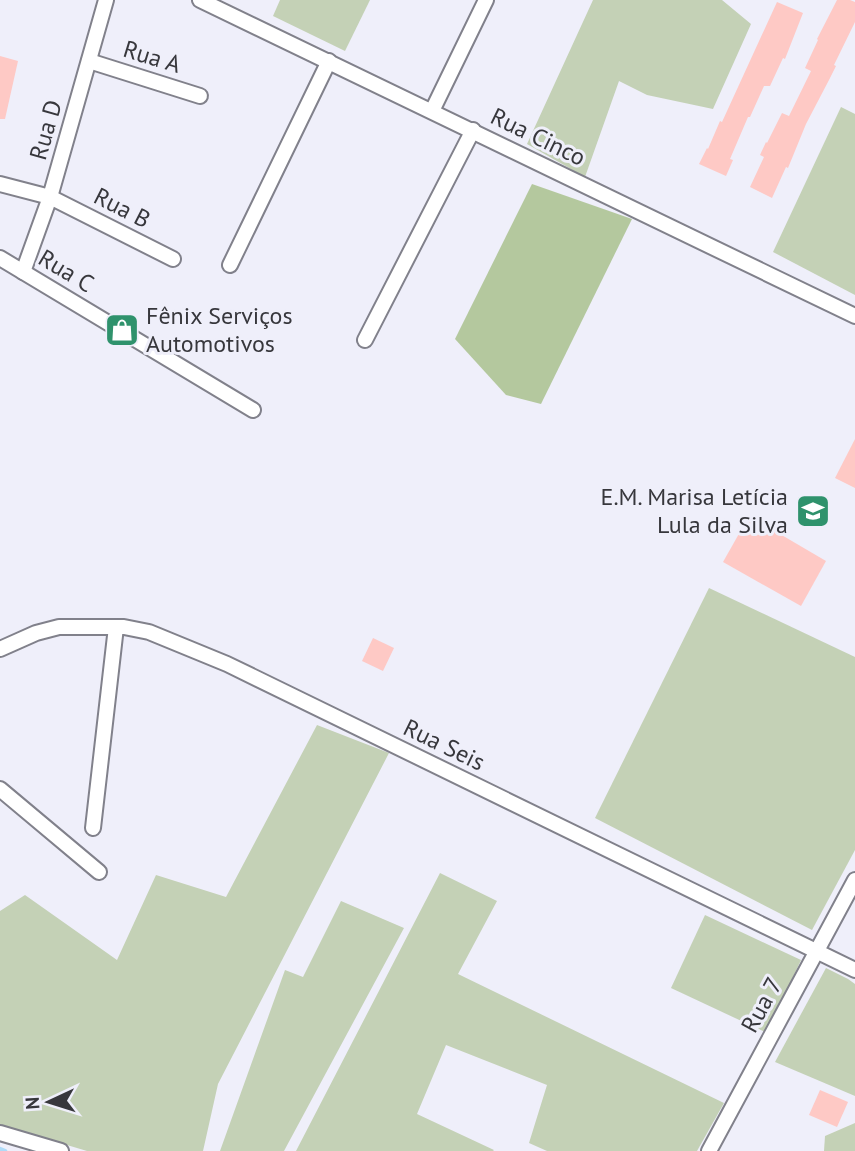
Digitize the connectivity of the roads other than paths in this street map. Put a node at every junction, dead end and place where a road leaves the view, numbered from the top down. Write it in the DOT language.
graph roads {
  1 [pos="106,0"];
  2 [pos="200,0"];
  3 [pos="486,0"];
  4 [pos="89,61"];
  5 [pos="329,61"];
  6 [pos="200,96"];
  7 [pos="432,111"];
  8 [pos="472,130"];
  9 [pos="0,184"];
  10 [pos="50,197"];
  11 [pos="0,258"];
  12 [pos="173,259"];
  13 [pos="230,265"];
  14 [pos="23,272"];
  15 [pos="855,316"];
  16 [pos="365,341"];
  17 [pos="253,410"];
  18 [pos="116,627"];
  19 [pos="0,649"];
  20 [pos="0,789"];
  21 [pos="93,828"];
  22 [pos="99,872"];
  23 [pos="855,880"];
  24 [pos="817,953"];
  25 [pos="855,970"];
  26 [pos="0,1135"];
  27 [pos="61,1151"];
  28 [pos="709,1151"];
  1 -- 4 [label="street, Rua D"];
  2 -- 5 [label="street, Rua Cinco"];
  3 -- 7 [label="street"];
  4 -- 6 [label="street, Rua A"];
  4 -- 10 [label="street, Rua D"];
  5 -- 7 [label="street, Rua Cinco"];
  5 -- 13 [label="street"];
  7 -- 8 [label="street, Rua Cinco"];
  8 -- 15 [label="street, Rua Cinco"];
  8 -- 16 [label="street"];
  9 -- 10 [label="street, Rua B"];
  10 -- 12 [label="street, Rua B"];
  10 -- 14 [label="street, Rua D"];
  11 -- 14 [label="street, Rua C"];
  14 -- 17 [label="street, Rua C"];
  18 -- 19 [label="street, Rua Seis"];
  18 -- 21 [label="street"];
  18 -- 24 [label="street, Rua Seis"];
  20 -- 22 [label="street"];
  23 -- 24 [label="street, Rua 7"];
  24 -- 25 [label="street, Rua Seis"];
  24 -- 28 [label="street, Rua 7"];
  26 -- 27 [label="street"];
}
